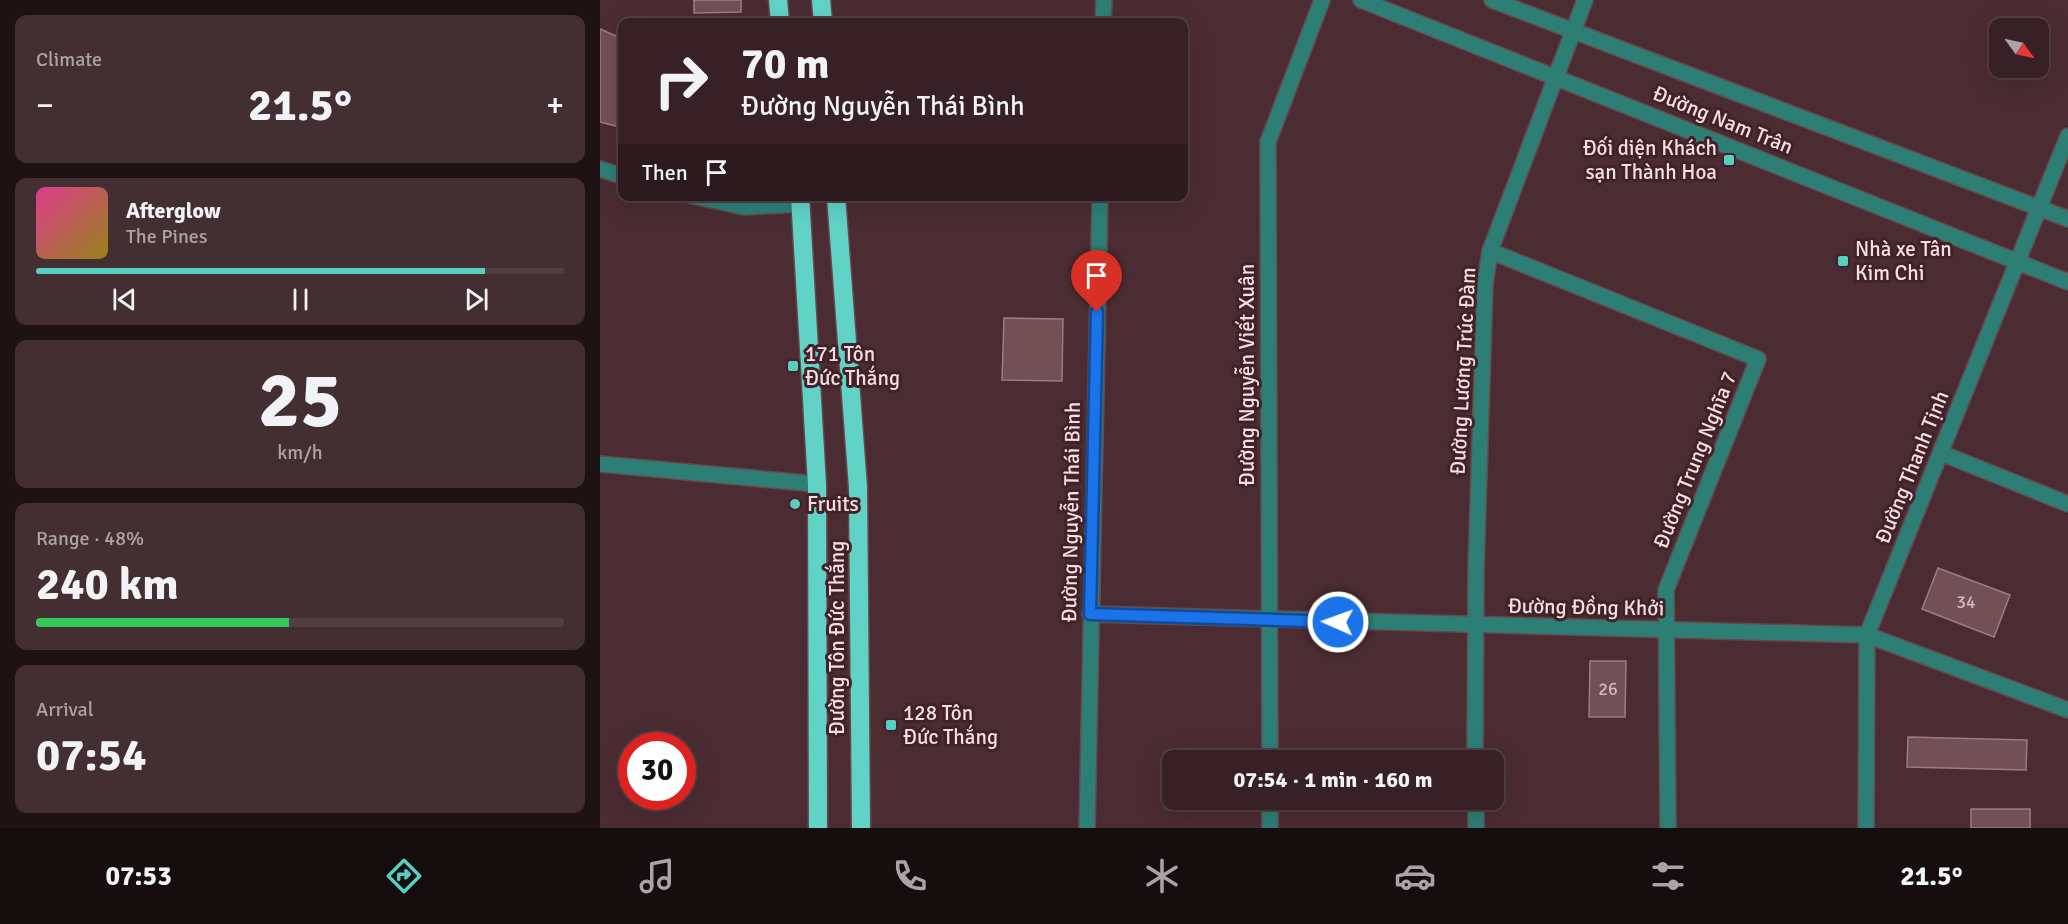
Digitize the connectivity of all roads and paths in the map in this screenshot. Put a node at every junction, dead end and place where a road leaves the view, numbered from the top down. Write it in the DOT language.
graph roads {
  1 [pos="778,0"];
  2 [pos="821,0"];
  3 [pos="1104,0"];
  4 [pos="1322,0"];
  5 [pos="1361,0"];
  6 [pos="1492,0"];
  7 [pos="1585,0"];
  8 [pos="780,18"];
  9 [pos="823,18"];
  10 [pos="1103,18"];
  11 [pos="1572,31"];
  12 [pos="1554,75"];
  13 [pos="2068,136"];
  14 [pos="600,169"];
  15 [pos="618,175"];
  16 [pos="716,201"];
  17 [pos="792,201"];
  18 [pos="800,201"];
  19 [pos="836,201"];
  20 [pos="1100,201"];
  21 [pos="2038,207"];
  22 [pos="2068,219"];
  23 [pos="1490,250"];
  24 [pos="2017,261"];
  25 [pos="2068,282"];
  26 [pos="1941,453"];
  27 [pos="600,464"];
  28 [pos="817,484"];
  29 [pos="2068,504"];
  30 [pos="1090,614"];
  31 [pos="1270,620"];
  32 [pos="1475,625"];
  33 [pos="1665,630"];
  34 [pos="1867,635"];
  35 [pos="2068,710"];
  36 [pos="1270,750"];
  37 [pos="1475,750"];
  38 [pos="1270,810"];
  39 [pos="1476,810"];
  40 [pos="818,828"];
  41 [pos="861,828"];
  42 [pos="1087,828"];
  43 [pos="1270,828"];
  44 [pos="1476,828"];
  45 [pos="1668,828"];
  46 [pos="1866,828"];
  1 -- 8 [label="highway"];
  2 -- 9 [label="highway"];
  3 -- 10 [label="street"];
  4 -- 31 [label="street, Đường Nguyễn Viết Xuân"];
  5 -- 12 [label="street, Đường Nam Trân"];
  6 -- 11 [label="street, Đường Nam Trân"];
  7 -- 11 [label="street, Đường Lương Trúc Đàm"];
  11 -- 12 [label="street, Đường Lương Trúc Đàm"];
  11 -- 21 [label="street, Đường Nam Trân"];
  12 -- 23 [label="street, Đường Lương Trúc Đàm"];
  12 -- 24 [label="street, Đường Nam Trân"];
  13 -- 21 [label="street, Đường Thanh Tịnh"];
  14 -- 15 [label="street"];
  16 -- 17 [label="street"];
  18 -- 28 [label="highway, Đường Tôn Đức Thắng"];
  19 -- 41 [label="highway, Đường Tôn Đức Thắng"];
  20 -- 30 [label="street, Đường Nguyễn Thái Bình"];
  21 -- 22 [label="street, Đường Nam Trân"];
  21 -- 24 [label="street, Đường Thanh Tịnh"];
  23 -- 32 [label="street, Đường Lương Trúc Đàm"];
  23 -- 33 [label="street, Đường Trung Nghĩa 7"];
  24 -- 25 [label="street, Đường Nam Trân"];
  24 -- 26 [label="street, Đường Thanh Tịnh"];
  26 -- 29 [label="street"];
  26 -- 34 [label="street, Đường Thanh Tịnh"];
  27 -- 28 [label="street"];
  28 -- 40 [label="highway, Đường Tôn Đức Thắng"];
  30 -- 31 [label="street, Đường Đồng Khởi"];
  30 -- 42 [label="street, Đường Nguyễn Thái Bình"];
  31 -- 32 [label="street, Đường Đồng Khởi"];
  31 -- 36 [label="street, Đường Nguyễn Viết Xuân"];
  32 -- 33 [label="street, Đường Đồng Khởi"];
  32 -- 37 [label="street, Đường Lương Trúc Đàm"];
  33 -- 34 [label="street, Đường Đồng Khởi"];
  33 -- 45 [label="street, Đường Trung Nghĩa 7"];
  34 -- 35 [label="street, Đường Đồng Khởi"];
  34 -- 46 [label="street, Đường Thanh Tịnh"];
  38 -- 43 [label="street"];
  39 -- 44 [label="street"];
}
